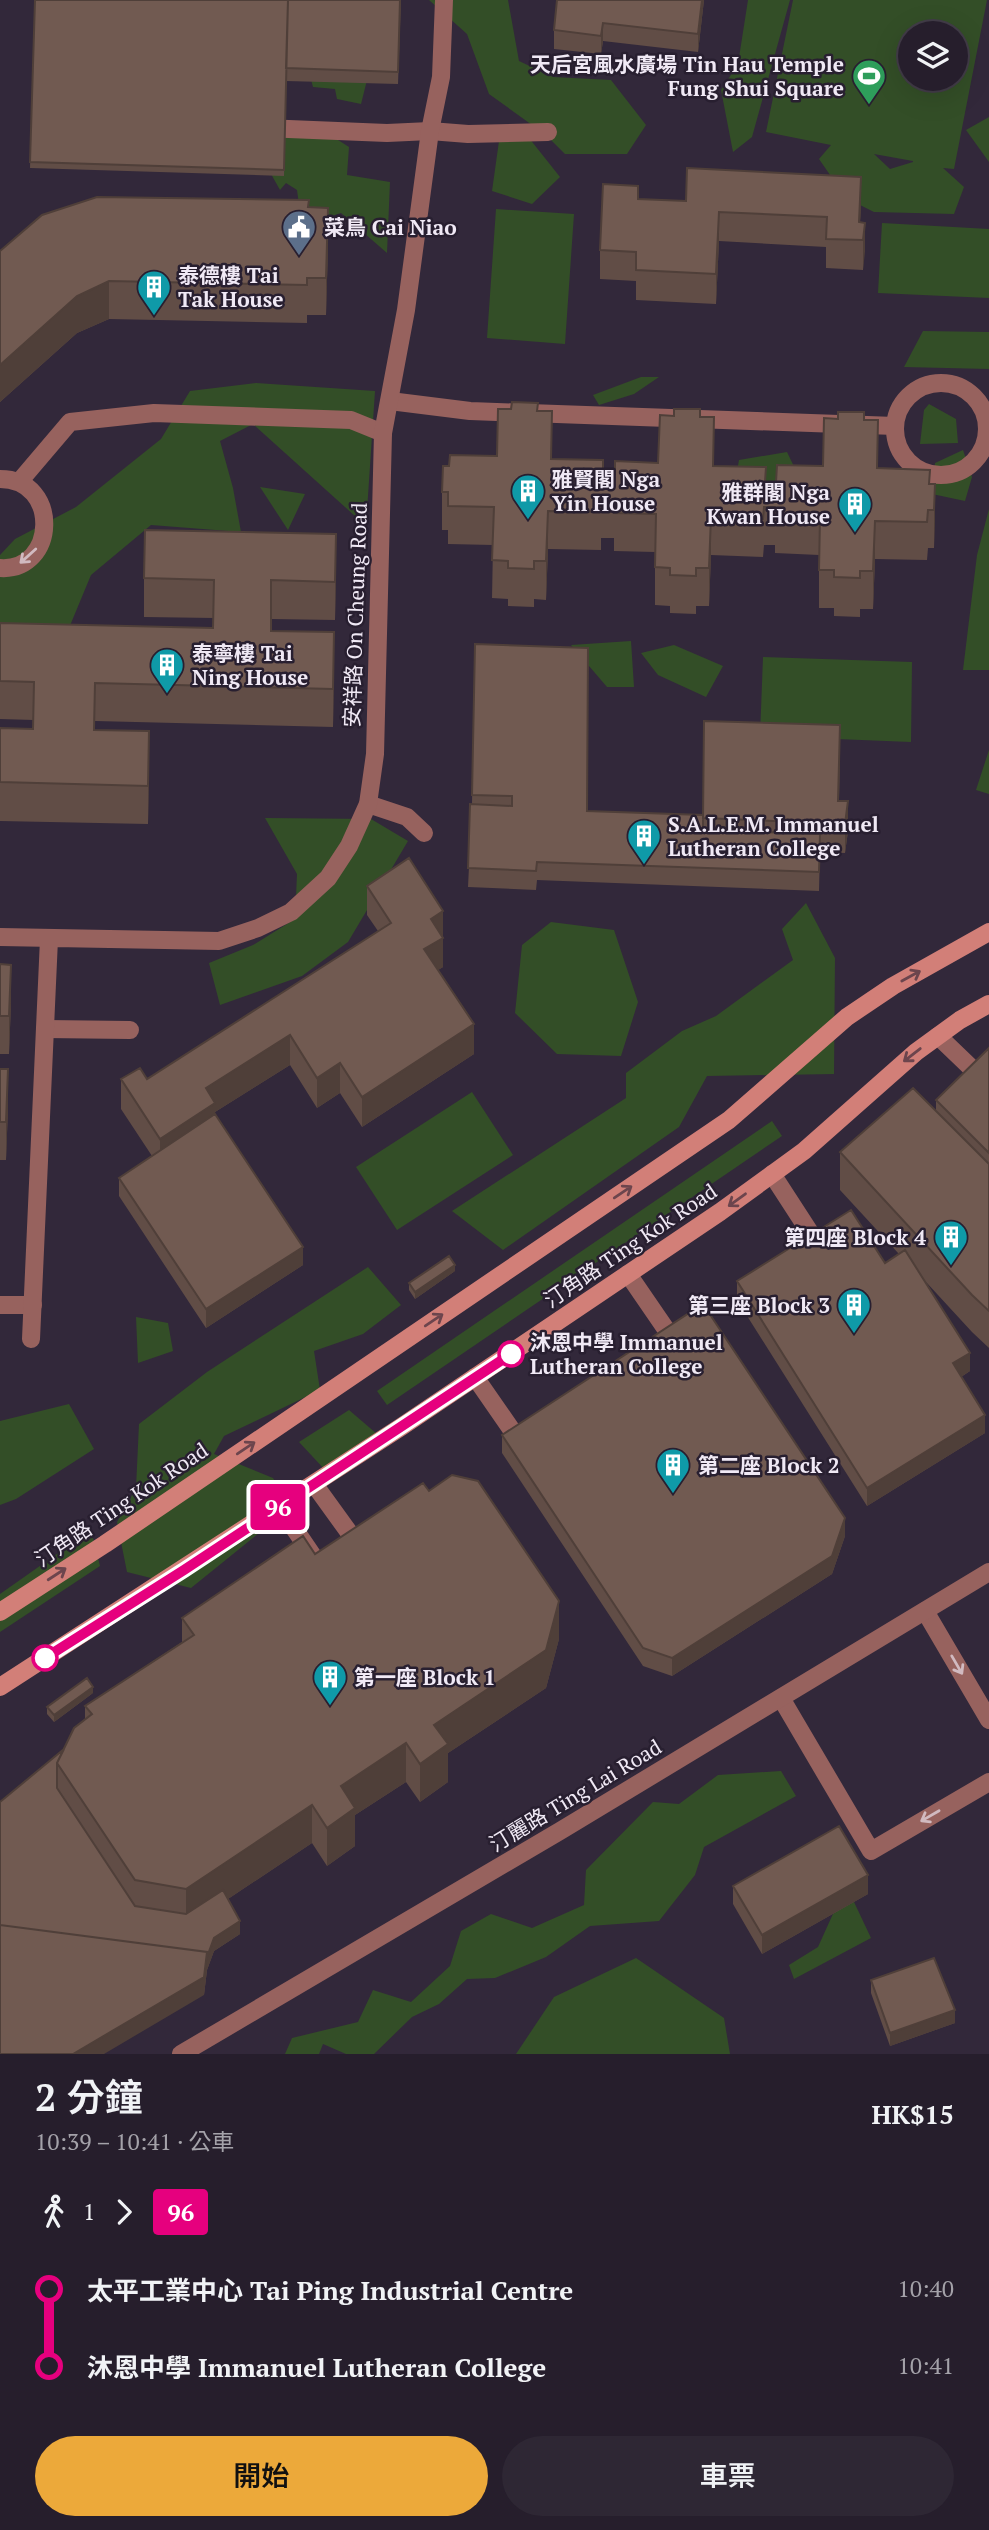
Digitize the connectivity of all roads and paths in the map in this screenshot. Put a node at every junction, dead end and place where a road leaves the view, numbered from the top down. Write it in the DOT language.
graph roads {
  1 [pos="444,0"];
  2 [pos="250,127"];
  3 [pos="430,131"];
  4 [pos="548,132"];
  5 [pos="390,401"];
  6 [pos="895,426"];
  7 [pos="383,433"];
  8 [pos="0,479"];
  9 [pos="19,482"];
  10 [pos="0,568"];
  11 [pos="368,803"];
  12 [pos="424,833"];
  13 [pos="989,932"];
  14 [pos="0,937"];
  15 [pos="49,939"];
  16 [pos="989,1004"];
  17 [pos="45,1028"];
  18 [pos="130,1030"];
  19 [pos="938,1036"];
  20 [pos="989,1085"];
  21 [pos="772,1174"];
  22 [pos="820,1248"];
  23 [pos="628,1275"];
  24 [pos="0,1305"];
  25 [pos="33,1306"];
  26 [pos="31,1339"];
  27 [pos="674,1341"];
  28 [pos="475,1377"];
  29 [pos="520,1442"];
  30 [pos="314,1484"];
  31 [pos="279,1506"];
  32 [pos="367,1558"];
  33 [pos="325,1572"];
  34 [pos="989,1572"];
  35 [pos="925,1611"];
  36 [pos="0,1612"];
  37 [pos="0,1687"];
  38 [pos="781,1698"];
  39 [pos="989,1720"];
  40 [pos="989,1782"];
  41 [pos="181,2054"];
  1 -- 3 [label="street, 安祥路 On Cheung Road"];
  2 -- 3 [label="street"];
  3 -- 4 [label="street"];
  3 -- 5 [label="street, 安祥路 On Cheung Road"];
  5 -- 6 [label="street"];
  5 -- 7 [label="street, 安祥路 On Cheung Road"];
  6 -- 6 [label="street"];
  7 -- 9 [label="street"];
  7 -- 11 [label="street, 安祥路 On Cheung Road"];
  8 -- 9 [label="street"];
  9 -- 10 [label="street, one-way"];
  11 -- 12 [label="street"];
  11 -- 15 [label="street, 安祥路 On Cheung Road"];
  36 -- 13 [label="main road, 汀角路 Ting Kok Road, one-way"];
  14 -- 15 [label="street, 安祥路 On Cheung Road"];
  15 -- 17 [label="street"];
  16 -- 19 [label="main road, 汀角路 Ting Kok Road"];
  17 -- 18 [label="street"];
  17 -- 25 [label="street"];
  19 -- 20 [label="street"];
  19 -- 21 [label="main road, 汀角路 Ting Kok Road, one-way"];
  21 -- 22 [label="street"];
  21 -- 23 [label="main road, 汀角路 Ting Kok Road, one-way"];
  23 -- 27 [label="street"];
  23 -- 28 [label="main road, 汀角路 Ting Kok Road"];
  24 -- 25 [label="street"];
  25 -- 26 [label="street"];
  28 -- 29 [label="street"];
  28 -- 30 [label="main road, 汀角路 Ting Kok Road"];
  30 -- 31 [label="main road, 汀角路 Ting Kok Road"];
  30 -- 32 [label="street"];
  31 -- 33 [label="street"];
  31 -- 37 [label="main road, 汀角路 Ting Kok Road"];
  34 -- 35 [label="street, 汀麗路 Ting Lai Road"];
  35 -- 38 [label="street, 汀麗路 Ting Lai Road"];
  35 -- 39 [label="street, one-way"];
  40 -- 38 [label="street, one-way"];
  38 -- 41 [label="street, 汀麗路 Ting Lai Road"];
}
